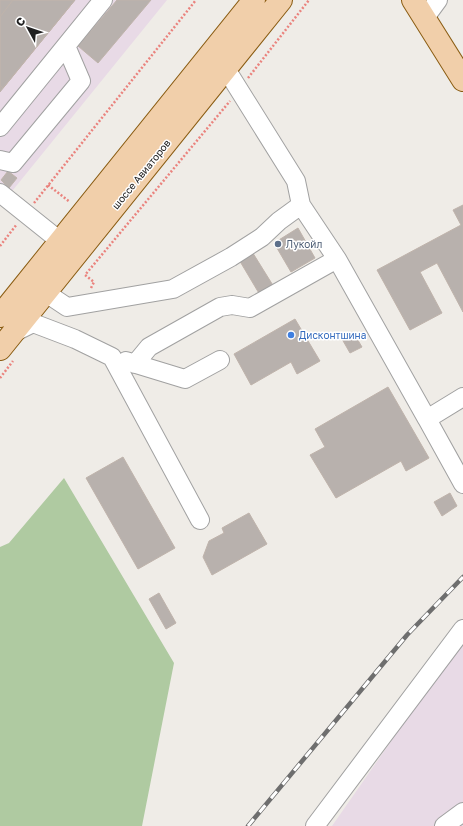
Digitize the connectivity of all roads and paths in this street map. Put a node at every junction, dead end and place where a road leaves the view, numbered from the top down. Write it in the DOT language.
graph roads {
  1 [pos="103,0"];
  2 [pos="196,0"];
  3 [pos="254,0"];
  4 [pos="281,0"];
  5 [pos="309,0"];
  6 [pos="413,0"];
  7 [pos="438,0"];
  8 [pos="424,19"];
  9 [pos="66,46"];
  10 [pos="226,69"];
  11 [pos="463,80"];
  12 [pos="239,89"];
  13 [pos="0,126"];
  14 [pos="0,160"];
  15 [pos="0,193"];
  16 [pos="301,205"];
  17 [pos="26,214"];
  18 [pos="60,241"];
  19 [pos="0,246"];
  20 [pos="337,259"];
  21 [pos="37,286"];
  22 [pos="85,304"];
  23 [pos="7,340"];
  24 [pos="112,356"];
  25 [pos="220,360"];
  26 [pos="135,364"];
  27 [pos="0,378"];
  28 [pos="463,397"];
  29 [pos="427,419"];
  30 [pos="463,484"];
  31 [pos="200,520"];
  32 [pos="463,629"];
  33 [pos="463,812"];
  34 [pos="315,826"];
  35 [pos="444,826"];
  1 -- 9 [label="lane"];
  2 -- 17 [label="path"];
  3 -- 18 [label="main road, шоссе Авиаторов"];
  4 -- 10 [label="main road, шоссе Авиаторов"];
  5 -- 12 [label="path"];
  6 -- 8 [label="main road"];
  7 -- 8 [label="lane"];
  8 -- 11 [label="main road"];
  9 -- 13 [label="lane"];
  9 -- 14 [label="lane"];
  10 -- 12 [label="lane"];
  10 -- 21 [label="main road, шоссе Авиаторов"];
  12 -- 16 [label="lane"];
  12 -- 22 [label="path"];
  15 -- 17 [label="lane"];
  16 -- 20 [label="lane"];
  16 -- 22 [label="lane"];
  17 -- 18 [label="lane"];
  17 -- 19 [label="path"];
  18 -- 21 [label="main road, шоссе Авиаторов"];
  20 -- 26 [label="lane"];
  20 -- 29 [label="lane"];
  21 -- 22 [label="lane"];
  21 -- 23 [label="main road, шоссе Авиаторов"];
  23 -- 24 [label="lane"];
  23 -- 27 [label="path"];
  24 -- 26 [label="lane"];
  24 -- 31 [label="lane"];
  25 -- 26 [label="lane"];
  28 -- 29 [label="lane"];
  29 -- 30 [label="lane"];
  32 -- 34 [label="lane"];
  33 -- 35 [label="lane"];
}
